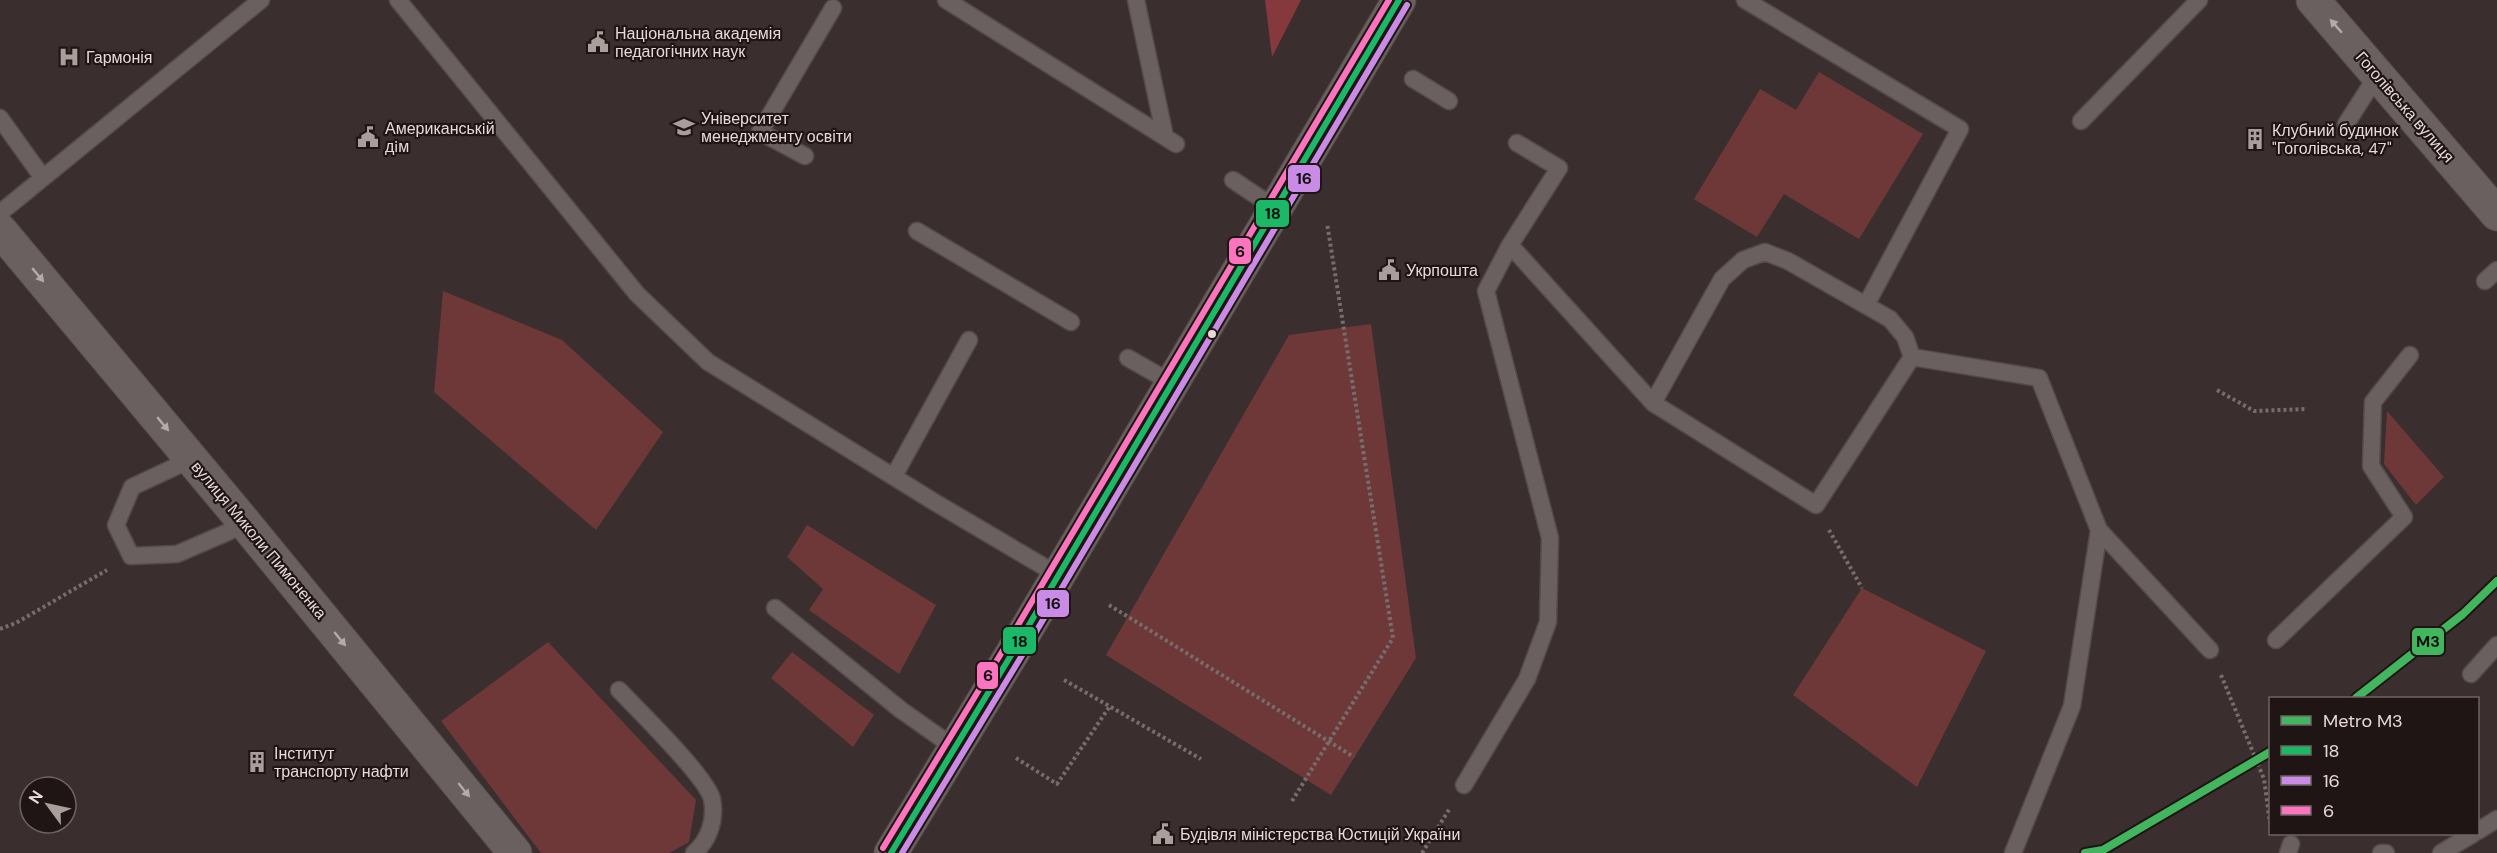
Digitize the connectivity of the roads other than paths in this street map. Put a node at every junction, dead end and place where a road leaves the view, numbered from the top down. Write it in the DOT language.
graph roads {
  1 [pos="261,0"];
  2 [pos="398,0"];
  3 [pos="946,0"];
  4 [pos="1136,0"];
  5 [pos="1399,0"];
  6 [pos="1745,0"];
  7 [pos="2199,0"];
  8 [pos="2313,0"];
  9 [pos="833,9"];
  10 [pos="2378,74"];
  11 [pos="1413,79"];
  12 [pos="1449,101"];
  13 [pos="0,118"];
  14 [pos="2081,121"];
  15 [pos="2346,124"];
  16 [pos="1517,143"];
  17 [pos="805,156"];
  18 [pos="43,178"];
  19 [pos="1233,180"];
  20 [pos="1275,208"];
  21 [pos="0,213"];
  22 [pos="2497,214"];
  23 [pos="0,230"];
  24 [pos="917,231"];
  25 [pos="1510,245"];
  26 [pos="1866,305"];
  27 [pos="1071,322"];
  28 [pos="969,340"];
  29 [pos="2410,355"];
  30 [pos="1912,357"];
  31 [pos="1128,358"];
  32 [pos="1172,383"];
  33 [pos="1653,403"];
  34 [pos="192,459"];
  35 [pos="894,476"];
  36 [pos="244,522"];
  37 [pos="2099,530"];
  38 [pos="1058,575"];
  39 [pos="775,608"];
  40 [pos="2276,640"];
  41 [pos="2497,645"];
  42 [pos="2210,650"];
  43 [pos="2471,674"];
  44 [pos="619,690"];
  45 [pos="955,748"];
  46 [pos="1464,785"];
  47 [pos="2497,819"];
  48 [pos="2479,830"];
  49 [pos="2471,835"];
  50 [pos="515,853"];
  51 [pos="694,853"];
  52 [pos="891,853"];
  53 [pos="2013,853"];
  54 [pos="2441,853"];
  1 -- 18 [label="lane"];
  2 -- 35 [label="lane"];
  3 -- 4 [label="lane"];
  5 -- 20 [label="street"];
  6 -- 26 [label="lane"];
  7 -- 14 [label="lane"];
  10 -- 8 [label="street, Гоголівська вулиця, one-way"];
  9 -- 17 [label="lane"];
  10 -- 15 [label="lane"];
  10 -- 22 [label="street, Гоголівська вулиця"];
  11 -- 12 [label="lane"];
  13 -- 18 [label="lane"];
  16 -- 25 [label="lane"];
  18 -- 21 [label="lane"];
  19 -- 20 [label="lane"];
  20 -- 32 [label="street"];
  23 -- 34 [label="street, вулиця Миколи Пимоненка, one-way"];
  24 -- 27 [label="lane"];
  25 -- 33 [label="lane"];
  25 -- 46 [label="lane"];
  26 -- 30 [label="lane"];
  26 -- 33 [label="lane"];
  28 -- 35 [label="lane"];
  29 -- 40 [label="lane"];
  30 -- 33 [label="lane"];
  30 -- 37 [label="lane"];
  31 -- 32 [label="lane"];
  32 -- 38 [label="street"];
  34 -- 36 [label="street, вулиця Миколи Пимоненка"];
  34 -- 36 [label="lane"];
  35 -- 38 [label="lane"];
  36 -- 50 [label="street, вулиця Миколи Пимоненка, one-way"];
  37 -- 42 [label="lane"];
  37 -- 53 [label="lane"];
  38 -- 45 [label="street"];
  39 -- 45 [label="lane"];
  41 -- 43 [label="lane"];
  44 -- 51 [label="lane"];
  45 -- 52 [label="street"];
  47 -- 48 [label="lane"];
  49 -- 54 [label="lane"];
}
